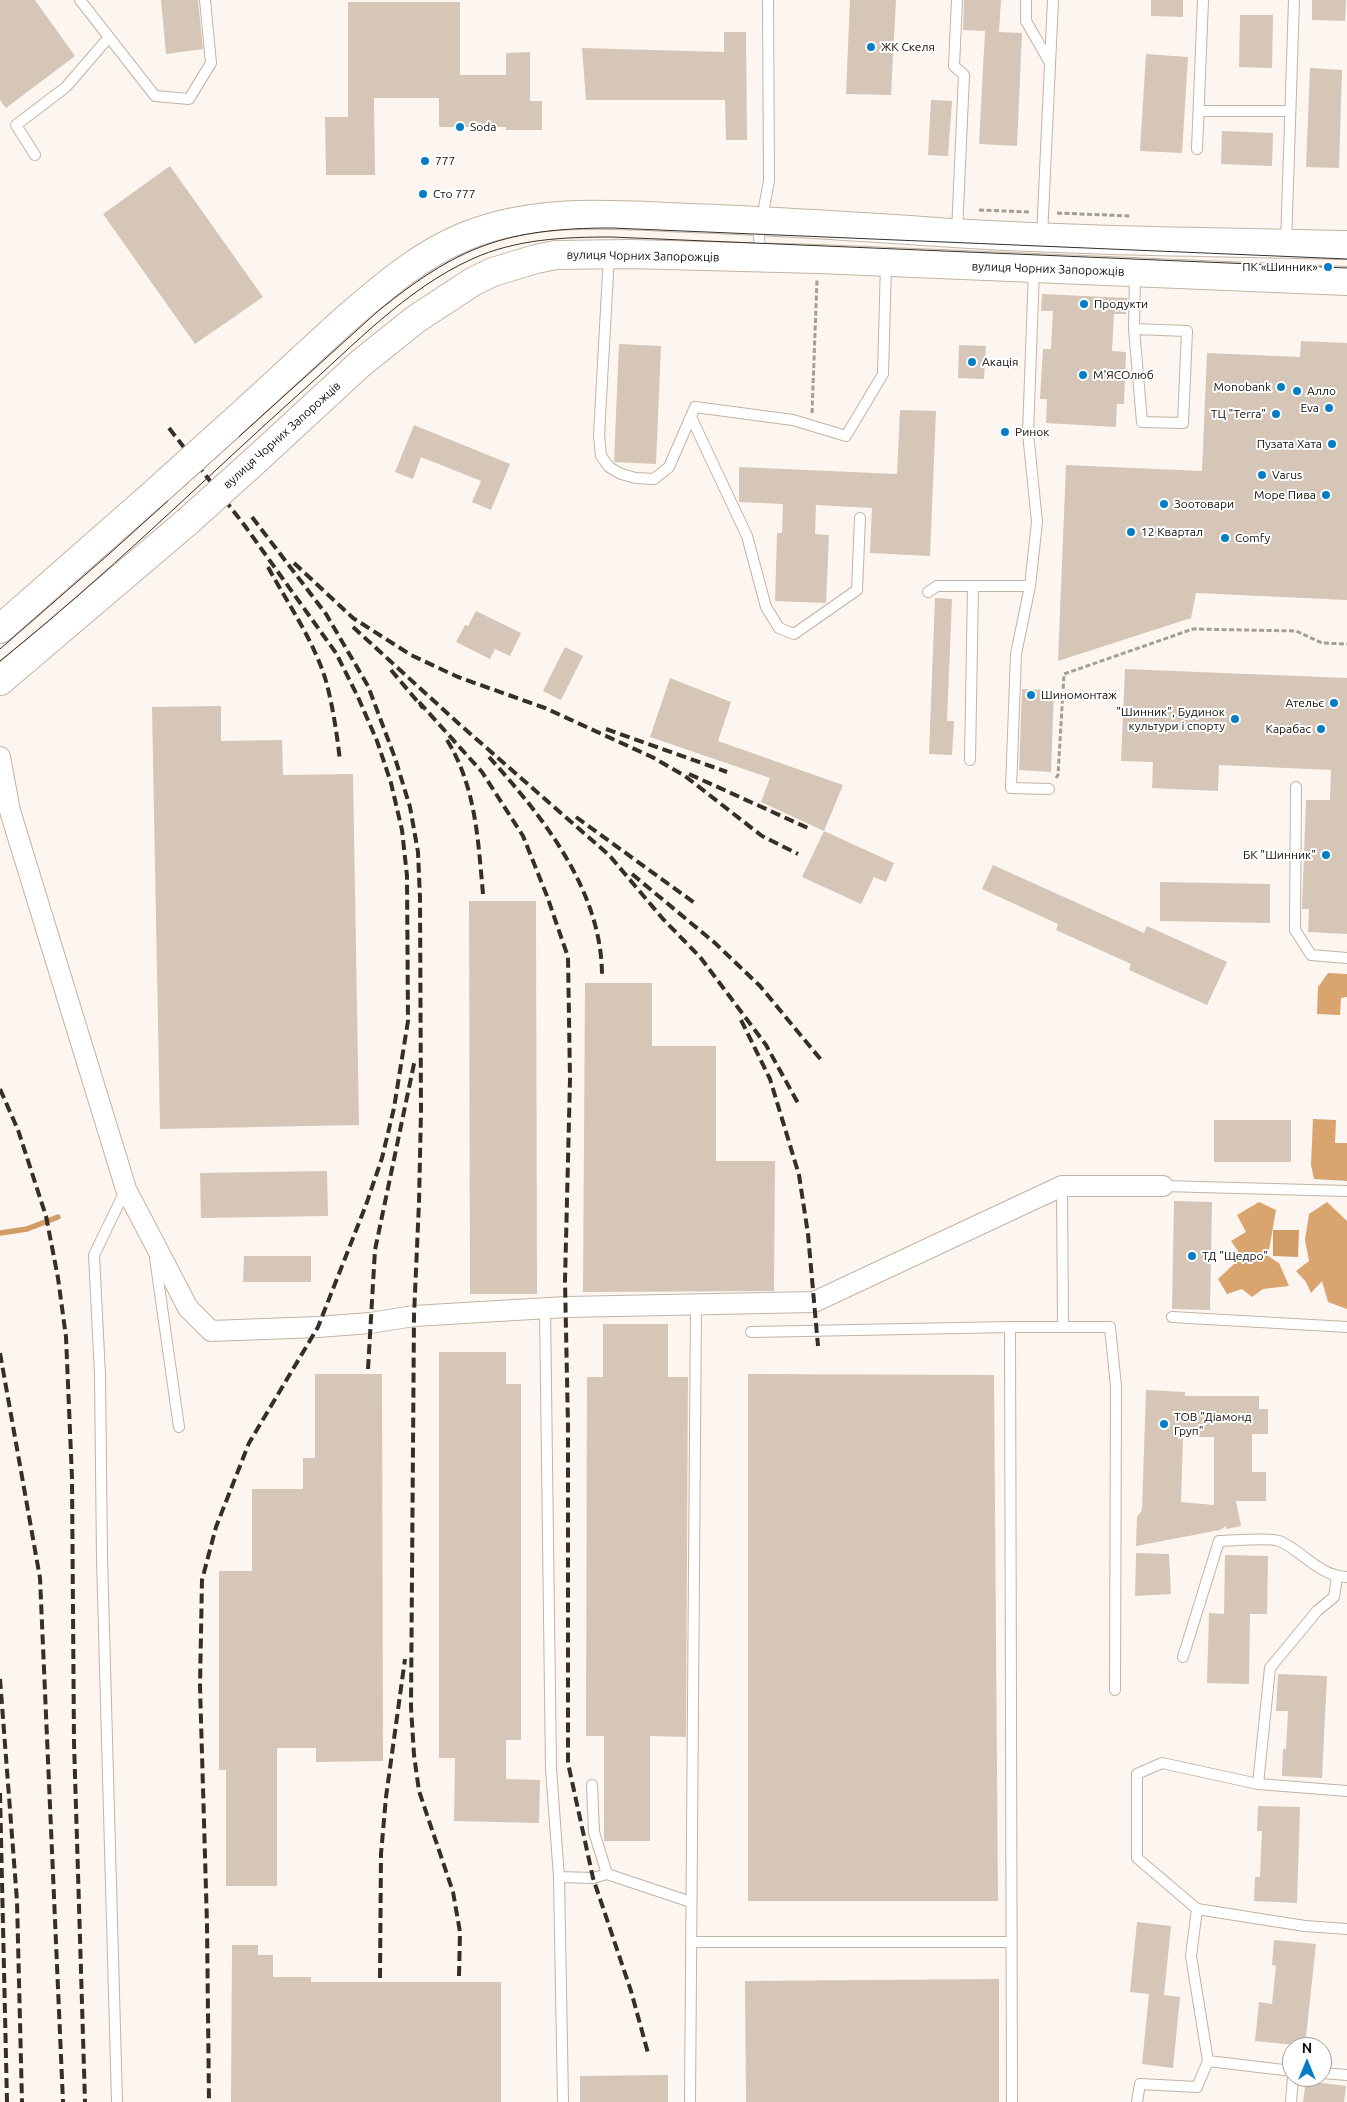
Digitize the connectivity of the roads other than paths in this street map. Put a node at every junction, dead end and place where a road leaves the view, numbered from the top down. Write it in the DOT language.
graph roads {
  1 [pos="80,0"];
  2 [pos="206,0"];
  3 [pos="768,0"];
  4 [pos="957,0"];
  5 [pos="1026,0"];
  6 [pos="1052,0"];
  7 [pos="1203,0"];
  8 [pos="1294,0"];
  9 [pos="109,37"];
  10 [pos="1050,61"];
  11 [pos="1199,111"];
  12 [pos="1290,111"];
  13 [pos="1197,149"];
  14 [pos="35,154"];
  15 [pos="763,220"];
  16 [pos="957,233"];
  17 [pos="1042,236"];
  18 [pos="1275,244"];
  19 [pos="1347,246"];
  20 [pos="609,254"];
  21 [pos="760,258"];
  22 [pos="886,263"];
  23 [pos="1034,268"];
  24 [pos="1135,273"];
  25 [pos="1262,278"];
  26 [pos="1347,281"];
  27 [pos="1134,329"];
  28 [pos="691,417"];
  29 [pos="860,518"];
  30 [pos="973,586"];
  31 [pos="1030,586"];
  32 [pos="928,592"];
  33 [pos="0,629"];
  34 [pos="0,681"];
  35 [pos="0,757"];
  36 [pos="970,760"];
  37 [pos="1296,787"];
  38 [pos="1049,789"];
  39 [pos="5,806"];
  40 [pos="1347,958"];
  41 [pos="1062,1186"];
  42 [pos="1163,1186"];
  43 [pos="126,1189"];
  44 [pos="1347,1191"];
  45 [pos="153,1244"];
  46 [pos="696,1305"];
  47 [pos="545,1309"];
  48 [pos="1172,1317"];
  49 [pos="1063,1327"];
  50 [pos="1347,1327"];
  51 [pos="1010,1328"];
  52 [pos="751,1332"];
  53 [pos="179,1427"];
  54 [pos="1342,1577"];
  55 [pos="1183,1657"];
  56 [pos="1115,1690"];
  57 [pos="1258,1784"];
  58 [pos="592,1786"];
  59 [pos="1347,1791"];
  60 [pos="607,1874"];
  61 [pos="559,1877"];
  62 [pos="691,1902"];
  63 [pos="1197,1909"];
  64 [pos="1347,1929"];
  65 [pos="691,1942"];
  66 [pos="1011,1942"];
  67 [pos="1208,2060"];
  68 [pos="1282,2070"];
  69 [pos="1332,2074"];
  70 [pos="1347,2075"];
  71 [pos="1292,2087"];
  72 [pos="116,2102"];
  73 [pos="563,2102"];
  74 [pos="690,2102"];
  75 [pos="1012,2102"];
  76 [pos="1137,2102"];
  77 [pos="1291,2102"];
  1 -- 9 [label="lane"];
  2 -- 9 [label="lane"];
  3 -- 15 [label="lane"];
  4 -- 16 [label="lane"];
  5 -- 10 [label="lane"];
  6 -- 10 [label="lane"];
  7 -- 11 [label="lane"];
  8 -- 12 [label="lane"];
  9 -- 14 [label="lane"];
  10 -- 17 [label="lane"];
  11 -- 12 [label="lane"];
  11 -- 13 [label="lane"];
  12 -- 18 [label="lane"];
  15 -- 16 [label="main road"];
  15 -- 21 [label="lane"];
  15 -- 33 [label="main road, bridge"];
  16 -- 17 [label="main road"];
  17 -- 18 [label="main road"];
  18 -- 19 [label="main road"];
  18 -- 25 [label="main road"];
  20 -- 21 [label="main road, вулиця Чорних Запорожців"];
  20 -- 28 [label="lane"];
  20 -- 34 [label="main road, вулиця Чорних Запорожців, bridge"];
  21 -- 22 [label="main road, вулиця Чорних Запорожців"];
  22 -- 23 [label="main road, вулиця Чорних Запорожців"];
  22 -- 28 [label="lane"];
  23 -- 24 [label="main road, вулиця Чорних Запорожців"];
  23 -- 31 [label="lane"];
  24 -- 25 [label="main road, вулиця Чорних Запорожців"];
  24 -- 27 [label="lane"];
  25 -- 26 [label="main road, вулиця Чорних Запорожців"];
  27 -- 27 [label="lane"];
  28 -- 29 [label="lane"];
  30 -- 31 [label="lane"];
  30 -- 32 [label="lane"];
  30 -- 36 [label="lane"];
  31 -- 38 [label="lane"];
  35 -- 39 [label="street"];
  37 -- 40 [label="lane"];
  39 -- 43 [label="street"];
  41 -- 42 [label="street"];
  41 -- 46 [label="street"];
  41 -- 49 [label="lane"];
  42 -- 44 [label="lane"];
  43 -- 45 [label="street"];
  43 -- 72 [label="lane"];
  45 -- 47 [label="street"];
  45 -- 53 [label="lane"];
  46 -- 47 [label="street"];
  46 -- 62 [label="lane"];
  47 -- 61 [label="lane"];
  48 -- 50 [label="lane"];
  49 -- 51 [label="lane"];
  49 -- 56 [label="lane"];
  51 -- 52 [label="lane"];
  51 -- 66 [label="lane"];
  54 -- 55 [label="lane"];
  54 -- 57 [label="lane"];
  57 -- 59 [label="lane"];
  57 -- 63 [label="lane"];
  58 -- 60 [label="lane"];
  60 -- 61 [label="lane"];
  60 -- 62 [label="lane"];
  61 -- 73 [label="lane"];
  62 -- 65 [label="lane"];
  63 -- 64 [label="lane"];
  63 -- 67 [label="lane"];
  65 -- 66 [label="lane"];
  65 -- 74 [label="lane"];
  66 -- 75 [label="lane"];
  67 -- 68 [label="lane"];
  67 -- 76 [label="lane"];
  69 -- 70 [label="lane"];
  71 -- 77 [label="lane"];
}
